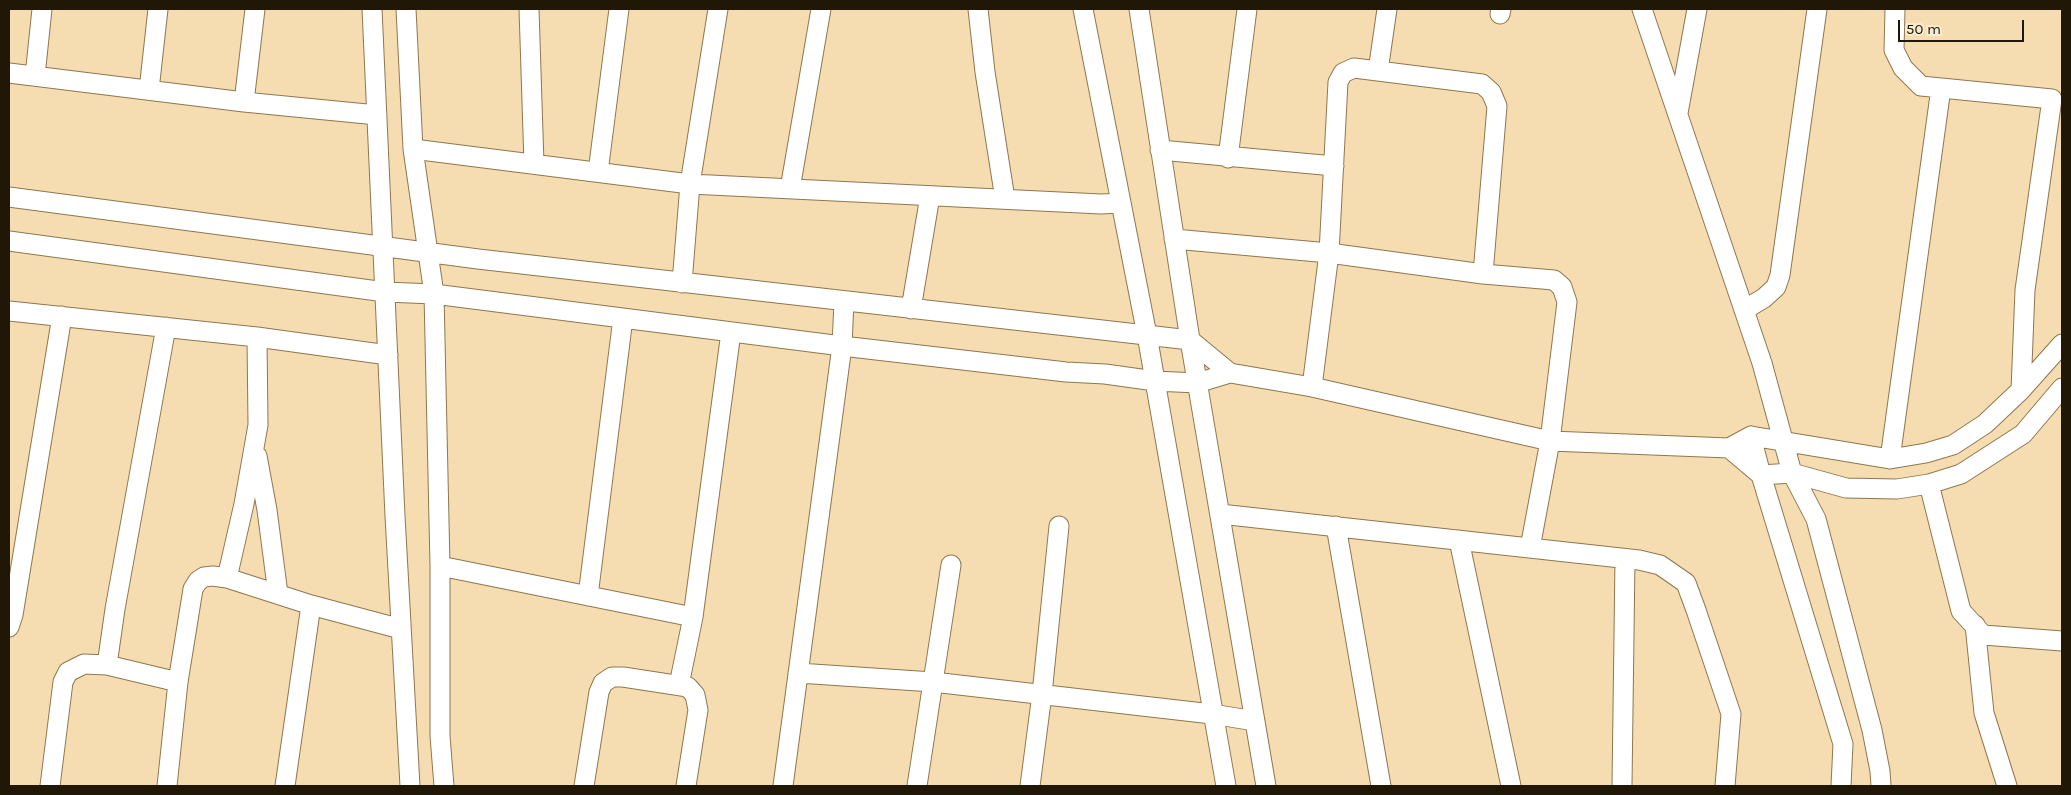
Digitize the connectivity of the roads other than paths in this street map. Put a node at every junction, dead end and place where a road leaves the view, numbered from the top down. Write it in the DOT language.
graph roads {
  1 [pos="42,9"];
  2 [pos="158,9"];
  3 [pos="255,9"];
  4 [pos="372,9"];
  5 [pos="406,9"];
  6 [pos="529,9"];
  7 [pos="619,9"];
  8 [pos="718,9"];
  9 [pos="821,9"];
  10 [pos="978,9"];
  11 [pos="1083,9"];
  12 [pos="1138,9"];
  13 [pos="1248,9"];
  14 [pos="1387,9"];
  15 [pos="1642,9"];
  16 [pos="1697,9"];
  17 [pos="1817,9"];
  18 [pos="1895,9"];
  19 [pos="1378,71"];
  20 [pos="9,73"];
  21 [pos="35,76"];
  22 [pos="1941,88"];
  23 [pos="149,90"];
  24 [pos="244,102"];
  25 [pos="377,115"];
  26 [pos="1678,115"];
  27 [pos="413,149"];
  28 [pos="1160,150"];
  29 [pos="1228,158"];
  30 [pos="534,164"];
  31 [pos="1334,166"];
  32 [pos="598,172"];
  33 [pos="690,184"];
  34 [pos="790,189"];
  35 [pos="930,196"];
  36 [pos="9,197"];
  37 [pos="1004,199"];
  38 [pos="1120,203"];
  39 [pos="1174,239"];
  40 [pos="9,241"];
  41 [pos="383,246"];
  42 [pos="429,252"];
  43 [pos="1330,253"];
  44 [pos="1484,274"];
  45 [pos="682,283"];
  46 [pos="385,292"];
  47 [pos="434,294"];
  48 [pos="844,301"];
  49 [pos="911,309"];
  50 [pos="1744,310"];
  51 [pos="9,311"];
  52 [pos="62,316"];
  53 [pos="623,318"];
  54 [pos="166,327"];
  55 [pos="731,332"];
  56 [pos="1147,336"];
  57 [pos="257,337"];
  58 [pos="1190,340"];
  59 [pos="2062,344"];
  60 [pos="842,346"];
  61 [pos="388,355"];
  62 [pos="1230,373"];
  63 [pos="1155,381"];
  64 [pos="1198,383"];
  65 [pos="1312,387"];
  66 [pos="2062,388"];
  67 [pos="2021,390"];
  68 [pos="1751,436"];
  69 [pos="1783,440"];
  70 [pos="1550,441"];
  71 [pos="255,445"];
  72 [pos="1729,448"];
  73 [pos="1890,459"];
  74 [pos="1792,473"];
  75 [pos="1761,475"];
  76 [pos="1929,484"];
  77 [pos="1220,514"];
  78 [pos="1059,526"];
  79 [pos="1336,526"];
  80 [pos="1459,540"];
  81 [pos="1530,548"];
  82 [pos="1626,559"];
  83 [pos="951,565"];
  84 [pos="440,566"];
  85 [pos="227,578"];
  86 [pos="278,594"];
  87 [pos="588,596"];
  88 [pos="312,605"];
  89 [pos="693,617"];
  90 [pos="1974,625"];
  91 [pos="9,627"];
  92 [pos="401,628"];
  93 [pos="2062,641"];
  94 [pos="107,665"];
  95 [pos="798,673"];
  96 [pos="178,682"];
  97 [pos="932,682"];
  98 [pos="679,685"];
  99 [pos="1042,694"];
  100 [pos="1212,714"];
  101 [pos="1255,721"];
  102 [pos="50,786"];
  103 [pos="167,786"];
  104 [pos="285,786"];
  105 [pos="410,786"];
  106 [pos="444,786"];
  107 [pos="584,786"];
  108 [pos="686,786"];
  109 [pos="783,786"];
  110 [pos="917,786"];
  111 [pos="1030,786"];
  112 [pos="1226,786"];
  113 [pos="1266,786"];
  114 [pos="1381,786"];
  115 [pos="1510,786"];
  116 [pos="1622,786"];
  117 [pos="1725,786"];
  118 [pos="1841,786"];
  119 [pos="1880,786"];
  120 [pos="2007,786"];
  1 -- 21 [label="street"];
  2 -- 23 [label="street"];
  3 -- 24 [label="street"];
  4 -- 25 [label="street"];
  5 -- 27 [label="street"];
  6 -- 30 [label="street"];
  7 -- 32 [label="street"];
  8 -- 33 [label="street"];
  9 -- 34 [label="street"];
  10 -- 37 [label="street"];
  11 -- 38 [label="street"];
  12 -- 28 [label="street"];
  13 -- 29 [label="street"];
  14 -- 19 [label="street"];
  15 -- 26 [label="street"];
  16 -- 26 [label="street"];
  17 -- 50 [label="street"];
  18 -- 22 [label="street"];
  19 -- 31 [label="street"];
  19 -- 44 [label="street"];
  20 -- 21 [label="street"];
  21 -- 23 [label="street"];
  22 -- 67 [label="street"];
  22 -- 73 [label="street"];
  23 -- 24 [label="street"];
  24 -- 25 [label="street"];
  25 -- 41 [label="street"];
  26 -- 50 [label="street"];
  27 -- 30 [label="street"];
  27 -- 42 [label="street"];
  28 -- 29 [label="street"];
  28 -- 39 [label="street"];
  29 -- 31 [label="street"];
  30 -- 32 [label="street"];
  31 -- 43 [label="street"];
  32 -- 33 [label="street"];
  33 -- 34 [label="street"];
  33 -- 45 [label="street"];
  34 -- 35 [label="street"];
  35 -- 37 [label="street"];
  35 -- 49 [label="street"];
  36 -- 41 [label="street"];
  37 -- 38 [label="street"];
  38 -- 56 [label="street"];
  39 -- 43 [label="street"];
  39 -- 58 [label="street"];
  40 -- 46 [label="street"];
  41 -- 42 [label="street"];
  41 -- 46 [label="street"];
  42 -- 45 [label="street"];
  42 -- 47 [label="street"];
  43 -- 44 [label="street"];
  43 -- 65 [label="street"];
  44 -- 70 [label="street"];
  45 -- 48 [label="street"];
  46 -- 47 [label="street"];
  46 -- 61 [label="street"];
  47 -- 53 [label="street"];
  47 -- 84 [label="street"];
  48 -- 49 [label="street"];
  48 -- 60 [label="street"];
  49 -- 56 [label="street"];
  50 -- 69 [label="street"];
  51 -- 52 [label="street"];
  52 -- 54 [label="street"];
  52 -- 91 [label="street"];
  53 -- 55 [label="street"];
  53 -- 87 [label="street"];
  54 -- 57 [label="street"];
  54 -- 94 [label="street"];
  55 -- 60 [label="street"];
  55 -- 89 [label="street"];
  56 -- 58 [label="street"];
  56 -- 63 [label="street"];
  57 -- 61 [label="street"];
  57 -- 71 [label="street"];
  58 -- 62 [label="street"];
  58 -- 64 [label="street"];
  59 -- 67 [label="street"];
  60 -- 63 [label="street"];
  60 -- 95 [label="street"];
  61 -- 92 [label="street"];
  62 -- 64 [label="street"];
  62 -- 65 [label="street"];
  63 -- 64 [label="street"];
  63 -- 100 [label="street"];
  64 -- 77 [label="street"];
  65 -- 70 [label="street"];
  66 -- 76 [label="street"];
  67 -- 73 [label="street"];
  68 -- 69 [label="street"];
  68 -- 72 [label="street"];
  68 -- 75 [label="street"];
  69 -- 73 [label="street"];
  69 -- 74 [label="street"];
  70 -- 72 [label="street"];
  70 -- 81 [label="street"];
  71 -- 85 [label="street"];
  71 -- 86 [label="street"];
  72 -- 75 [label="street"];
  74 -- 75 [label="street"];
  74 -- 76 [label="street"];
  74 -- 119 [label="street"];
  75 -- 118 [label="street"];
  76 -- 90 [label="street"];
  77 -- 79 [label="street"];
  77 -- 101 [label="street"];
  78 -- 99 [label="street"];
  79 -- 80 [label="street"];
  79 -- 114 [label="street"];
  80 -- 81 [label="street"];
  80 -- 115 [label="street"];
  81 -- 82 [label="street"];
  82 -- 116 [label="street"];
  82 -- 117 [label="street"];
  83 -- 97 [label="street"];
  84 -- 87 [label="street"];
  84 -- 106 [label="street"];
  85 -- 86 [label="street"];
  85 -- 96 [label="street"];
  86 -- 88 [label="street"];
  87 -- 89 [label="street"];
  88 -- 92 [label="street"];
  88 -- 104 [label="street"];
  89 -- 98 [label="street"];
  90 -- 93 [label="street"];
  90 -- 120 [label="street"];
  92 -- 105 [label="street"];
  94 -- 96 [label="street"];
  94 -- 102 [label="street"];
  95 -- 97 [label="street"];
  95 -- 109 [label="street"];
  96 -- 103 [label="street"];
  97 -- 99 [label="street"];
  97 -- 110 [label="street"];
  98 -- 107 [label="street"];
  98 -- 108 [label="street"];
  99 -- 100 [label="street"];
  99 -- 111 [label="street"];
  100 -- 101 [label="street"];
  100 -- 112 [label="street"];
  101 -- 113 [label="street"];
}
